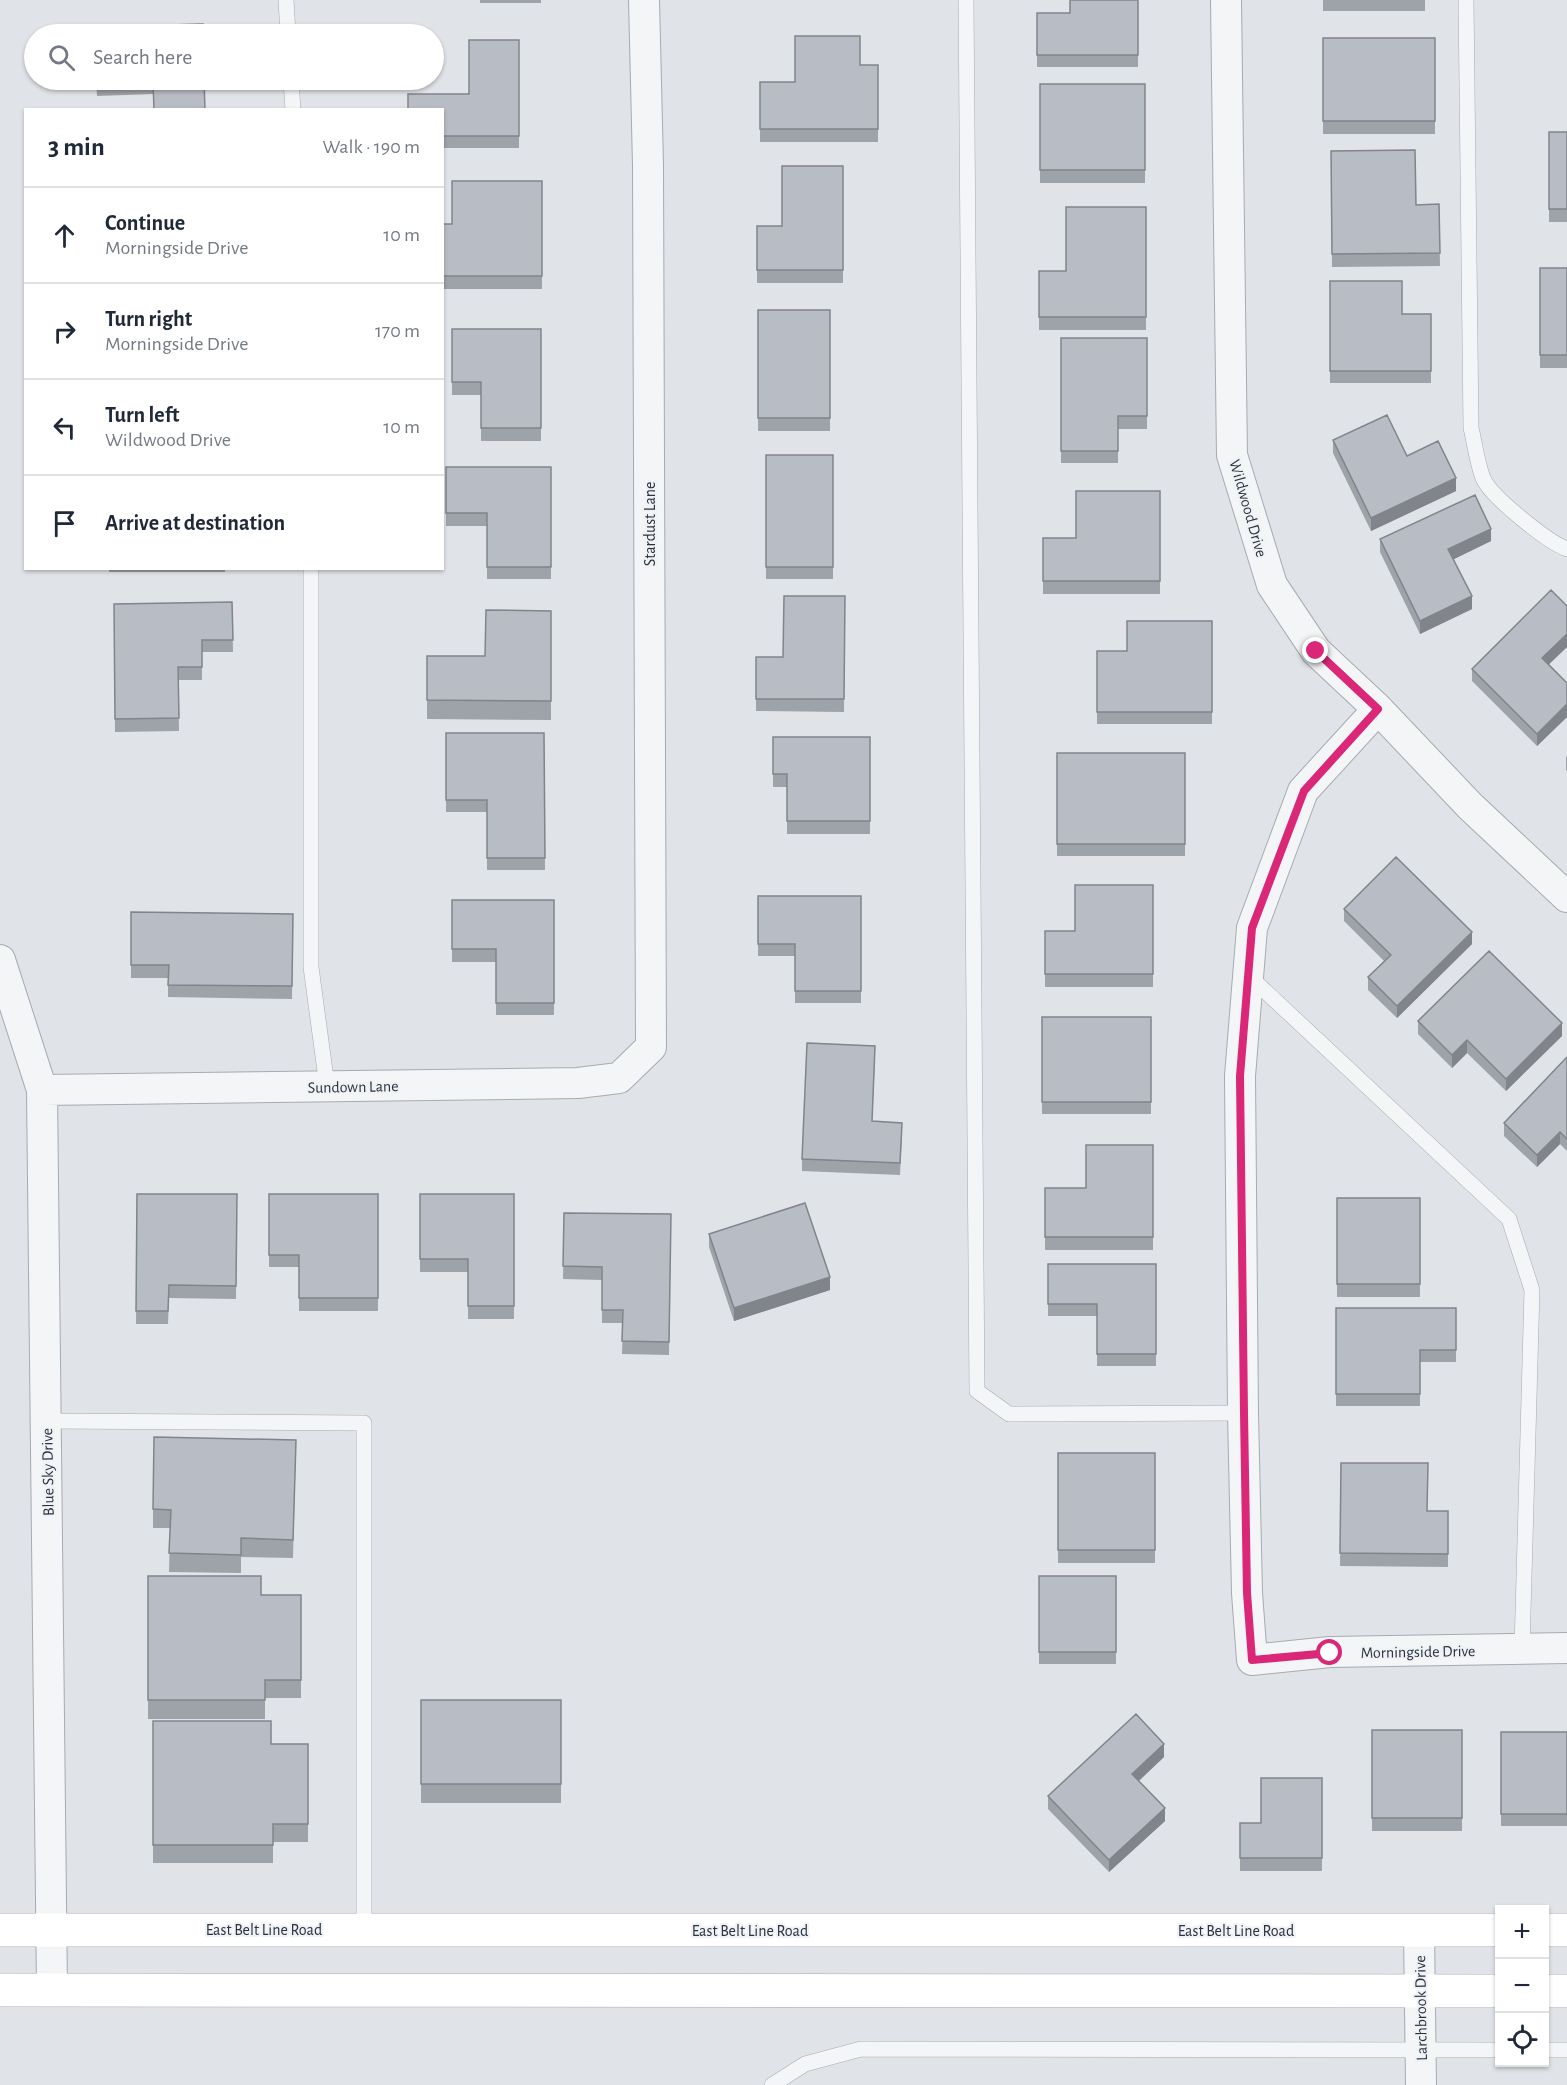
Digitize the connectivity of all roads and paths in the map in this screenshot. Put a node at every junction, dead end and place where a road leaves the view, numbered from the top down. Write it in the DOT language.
graph roads {
  1 [pos="286,0"];
  2 [pos="644,0"];
  3 [pos="966,0"];
  4 [pos="1226,0"];
  5 [pos="1466,0"];
  6 [pos="287,24"];
  7 [pos="292,90"];
  8 [pos="293,108"];
  9 [pos="1567,549"];
  10 [pos="311,570"];
  11 [pos="1378,709"];
  12 [pos="1567,897"];
  13 [pos="0,960"];
  14 [pos="1248,975"];
  15 [pos="651,1047"];
  16 [pos="327,1086"];
  17 [pos="42,1090"];
  18 [pos="1244,1413"];
  19 [pos="47,1421"];
  20 [pos="1522,1648"];
  21 [pos="1567,1648"];
  22 [pos="364,1929"];
  23 [pos="0,1930"];
  24 [pos="52,1930"];
  25 [pos="1419,1930"];
  26 [pos="1495,1930"];
  27 [pos="1549,1930"];
  28 [pos="1567,1930"];
  29 [pos="0,1990"];
  30 [pos="52,1990"];
  31 [pos="1421,1991"];
  32 [pos="1495,1991"];
  33 [pos="1549,1991"];
  34 [pos="1567,1991"];
  35 [pos="1495,2050"];
  36 [pos="1549,2050"];
  37 [pos="1567,2050"];
  38 [pos="1421,2051"];
  39 [pos="772,2085"];
  40 [pos="1421,2085"];
  1 -- 6 [label="lane"];
  2 -- 15 [label="street, Stardust Lane"];
  3 -- 18 [label="lane"];
  4 -- 11 [label="street, Wildwood Drive"];
  5 -- 9 [label="lane"];
  7 -- 8 [label="lane"];
  10 -- 16 [label="lane"];
  11 -- 12 [label="street, Wildwood Drive"];
  11 -- 14 [label="street, Morningside Drive"];
  13 -- 17 [label="street, Blue Sky Drive"];
  14 -- 18 [label="street, Morningside Drive"];
  14 -- 20 [label="lane"];
  15 -- 16 [label="street, Sundown Lane"];
  16 -- 17 [label="street, Sundown Lane"];
  17 -- 19 [label="street, Blue Sky Drive"];
  18 -- 20 [label="street, Morningside Drive"];
  19 -- 22 [label="lane"];
  19 -- 24 [label="street, Blue Sky Drive"];
  20 -- 21 [label="street, Morningside Drive"];
  22 -- 24 [label="main road, East Belt Line Road"];
  22 -- 25 [label="main road, East Belt Line Road"];
  23 -- 24 [label="main road, East Belt Line Road"];
  24 -- 30 [label="street, Blue Sky Drive"];
  25 -- 26 [label="main road, East Belt Line Road"];
  25 -- 31 [label="street, Larchbrook Drive"];
  27 -- 28 [label="main road"];
  29 -- 30 [label="main road"];
  30 -- 31 [label="main road"];
  31 -- 32 [label="main road"];
  31 -- 38 [label="street, Larchbrook Drive"];
  33 -- 34 [label="main road"];
  35 -- 38 [label="lane"];
  36 -- 37 [label="lane"];
  38 -- 39 [label="lane"];
  38 -- 40 [label="street, Larchbrook Drive"];
}
